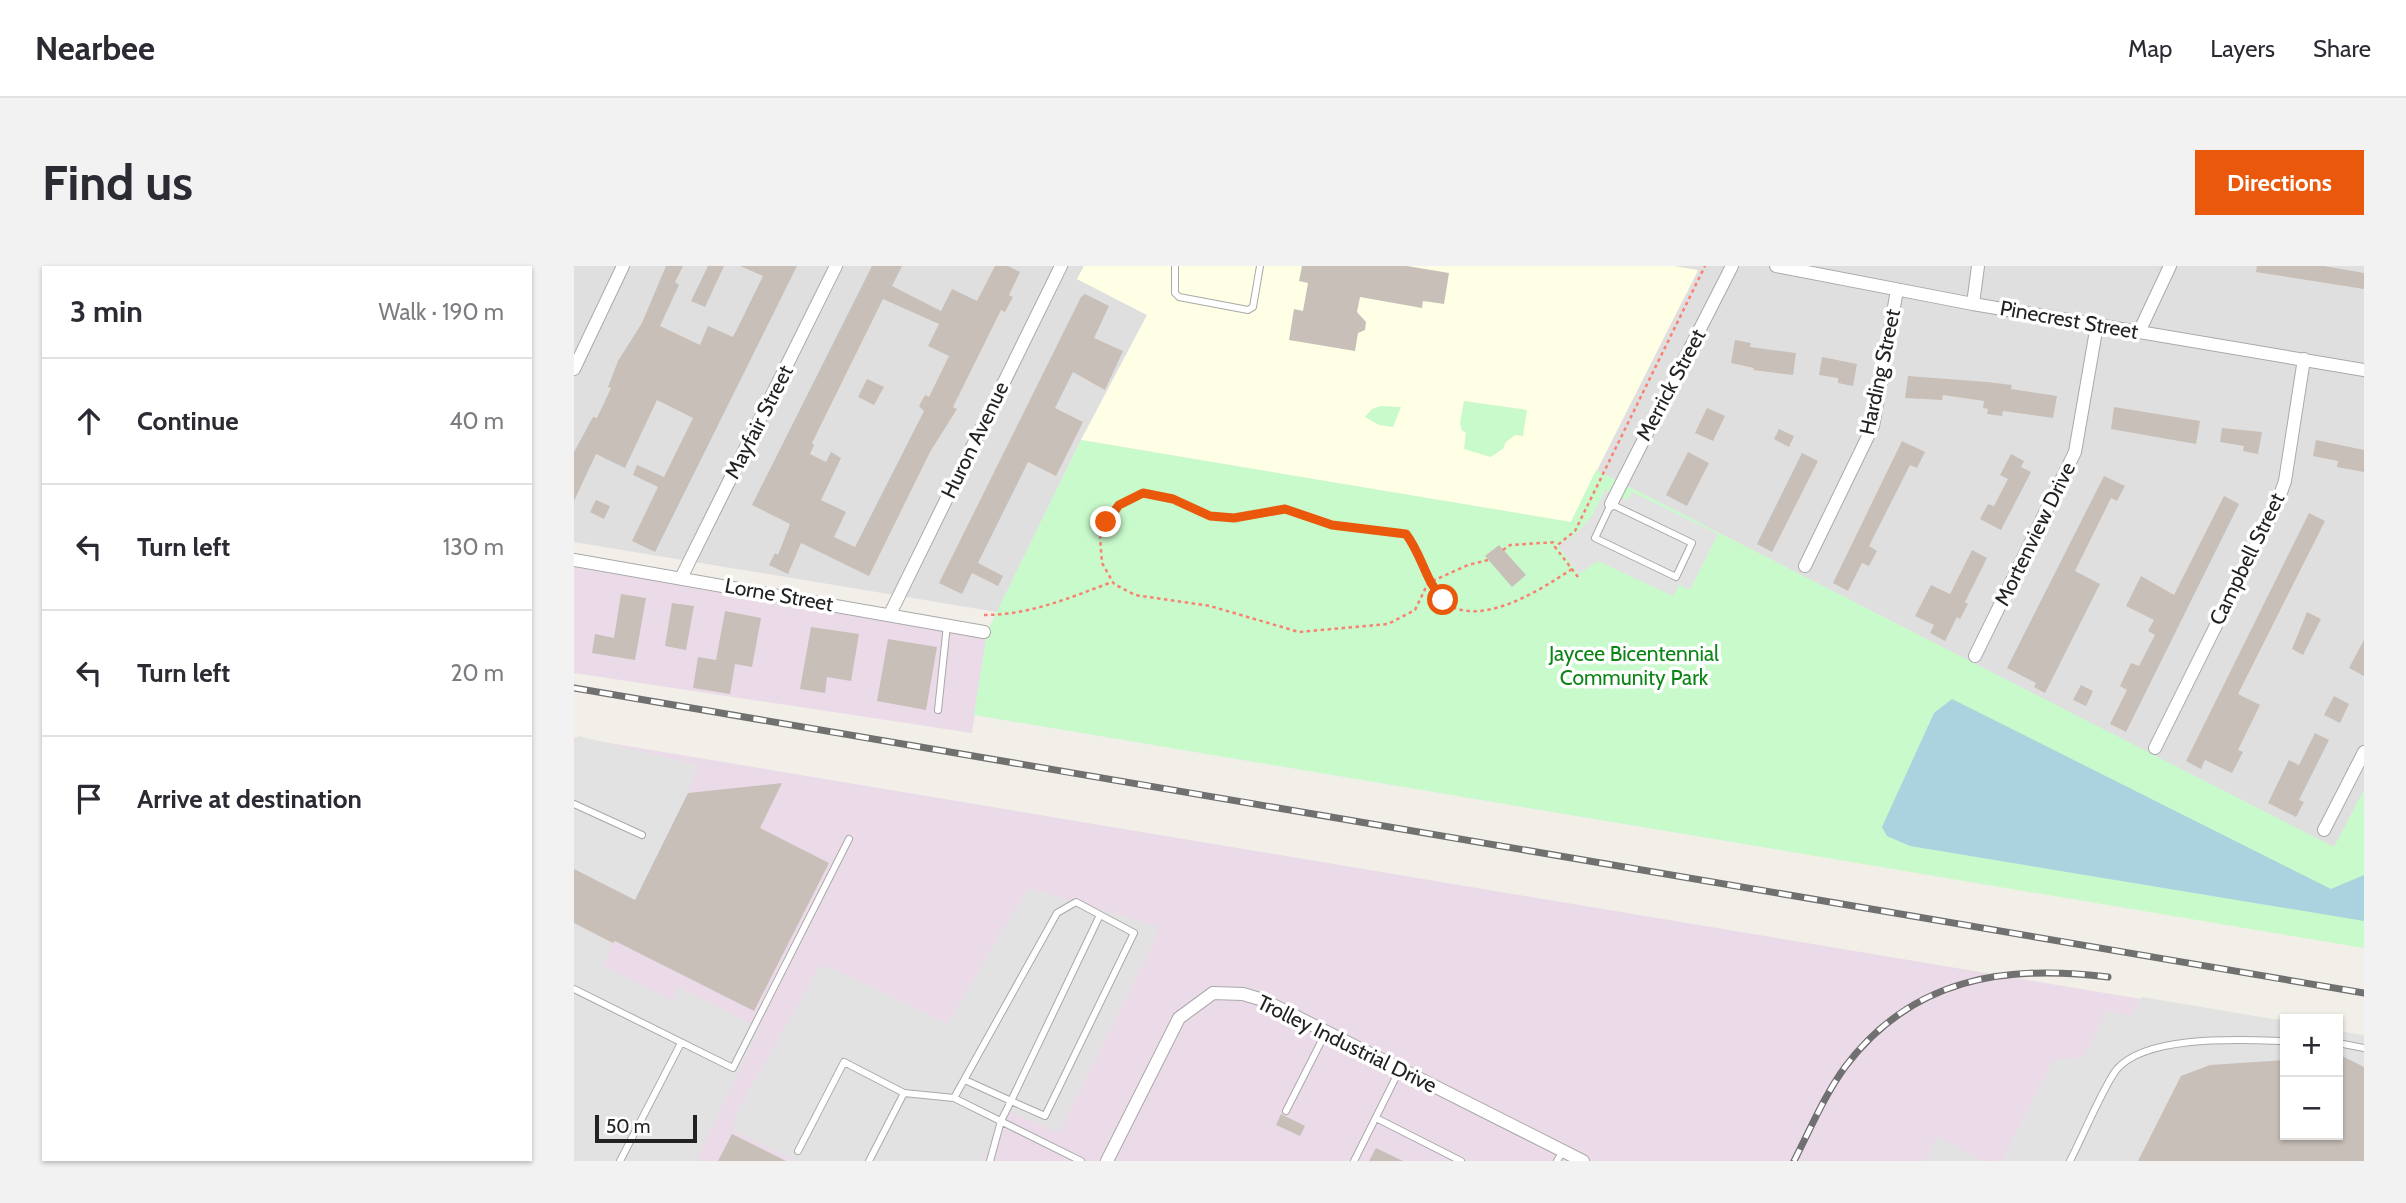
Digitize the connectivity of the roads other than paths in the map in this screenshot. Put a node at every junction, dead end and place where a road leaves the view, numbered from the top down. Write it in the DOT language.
graph roads {
  1 [pos="623,266"];
  2 [pos="836,266"];
  3 [pos="1061,266"];
  4 [pos="1175,266"];
  5 [pos="1260,266"];
  6 [pos="1732,266"];
  7 [pos="1776,266"];
  8 [pos="1978,266"];
  9 [pos="2170,266"];
  10 [pos="1897,290"];
  11 [pos="1973,304"];
  12 [pos="2097,325"];
  13 [pos="2139,332"];
  14 [pos="2304,359"];
  15 [pos="574,369"];
  16 [pos="2364,370"];
  17 [pos="1611,503"];
  18 [pos="574,560"];
  19 [pos="1805,566"];
  20 [pos="681,578"];
  21 [pos="890,614"];
  22 [pos="947,625"];
  23 [pos="984,632"];
  24 [pos="1975,656"];
  25 [pos="938,710"];
  26 [pos="2155,748"];
  27 [pos="2364,752"];
  28 [pos="574,804"];
  29 [pos="2324,830"];
  30 [pos="642,835"];
  31 [pos="849,839"];
  32 [pos="1100,915"];
  33 [pos="574,989"];
  34 [pos="1326,1032"];
  35 [pos="2280,1041"];
  36 [pos="681,1043"];
  37 [pos="2343,1044"];
  38 [pos="2364,1048"];
  39 [pos="1400,1069"];
  40 [pos="965,1080"];
  41 [pos="904,1093"];
  42 [pos="954,1098"];
  43 [pos="1011,1101"];
  44 [pos="1286,1111"];
  45 [pos="1376,1118"];
  46 [pos="1001,1121"];
  47 [pos="798,1151"];
  48 [pos="1560,1156"];
  49 [pos="620,1161"];
  50 [pos="869,1161"];
  51 [pos="990,1161"];
  52 [pos="1081,1161"];
  53 [pos="1107,1161"];
  54 [pos="1354,1161"];
  55 [pos="1461,1161"];
  56 [pos="1583,1161"];
  57 [pos="2070,1161"];
  1 -- 15 [label="street"];
  2 -- 20 [label="street, Mayfair Street"];
  3 -- 21 [label="street, Huron Avenue"];
  4 -- 5 [label="lane"];
  6 -- 17 [label="street, Merrick Street"];
  7 -- 10 [label="street, Pinecrest Street"];
  8 -- 11 [label="street"];
  9 -- 13 [label="street"];
  10 -- 11 [label="street, Pinecrest Street"];
  10 -- 19 [label="street, Harding Street"];
  11 -- 12 [label="street, Pinecrest Street"];
  12 -- 13 [label="street, Pinecrest Street"];
  12 -- 24 [label="street, Mortenview Drive"];
  13 -- 14 [label="street, Pinecrest Street"];
  14 -- 16 [label="street, Pinecrest Street"];
  14 -- 26 [label="street, Campbell Street"];
  17 -- 17 [label="lane"];
  18 -- 20 [label="street, Lorne Street"];
  20 -- 21 [label="street, Lorne Street"];
  21 -- 22 [label="street, Lorne Street"];
  22 -- 23 [label="street, Lorne Street"];
  22 -- 25 [label="lane"];
  27 -- 29 [label="street"];
  28 -- 30 [label="lane"];
  31 -- 36 [label="lane"];
  32 -- 40 [label="lane"];
  32 -- 43 [label="lane"];
  32 -- 43 [label="lane"];
  33 -- 36 [label="lane"];
  34 -- 39 [label="street, Trolley Industrial Drive"];
  34 -- 44 [label="lane"];
  34 -- 53 [label="street, Trolley Industrial Drive"];
  35 -- 57 [label="lane"];
  36 -- 49 [label="lane"];
  37 -- 38 [label="lane"];
  39 -- 45 [label="lane"];
  39 -- 48 [label="street, Trolley Industrial Drive"];
  40 -- 42 [label="lane"];
  40 -- 43 [label="lane"];
  41 -- 42 [label="lane"];
  41 -- 47 [label="lane"];
  41 -- 50 [label="lane"];
  42 -- 46 [label="lane"];
  43 -- 46 [label="lane"];
  45 -- 54 [label="lane"];
  45 -- 55 [label="lane"];
  46 -- 51 [label="lane"];
  46 -- 52 [label="lane"];
  48 -- 56 [label="street, Trolley Industrial Drive"];
}
